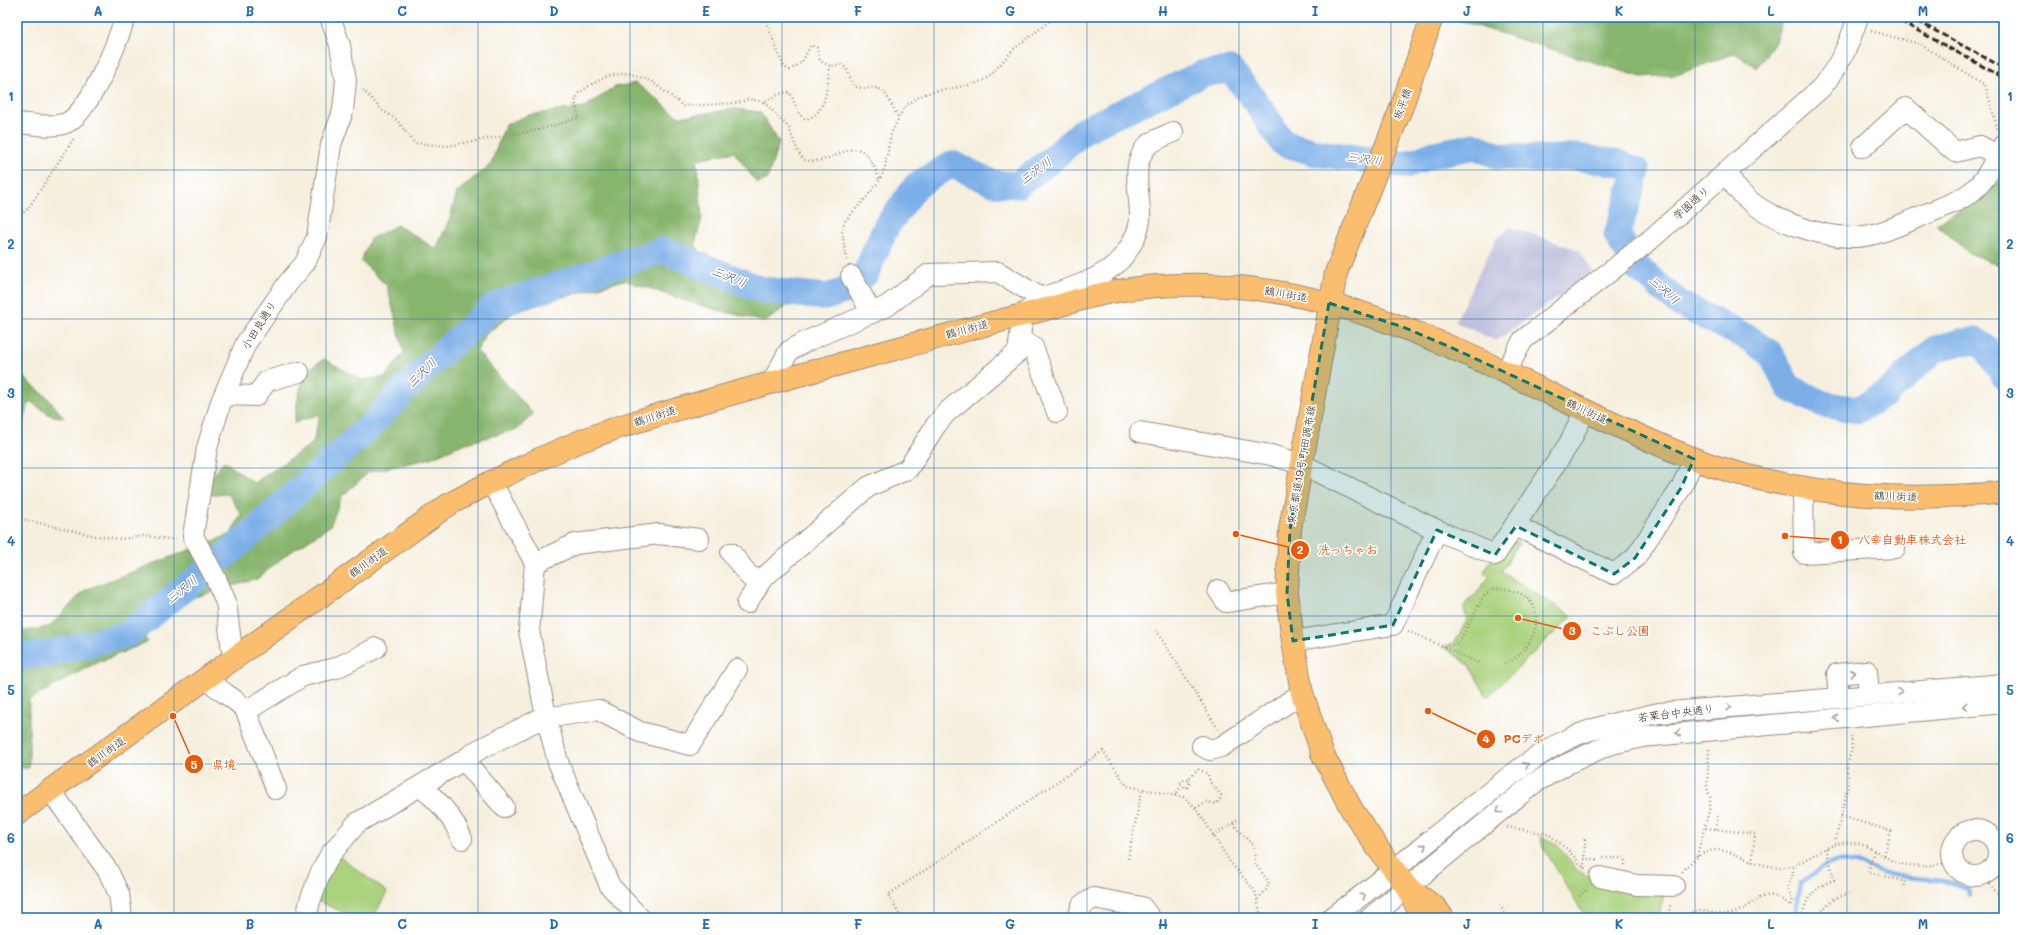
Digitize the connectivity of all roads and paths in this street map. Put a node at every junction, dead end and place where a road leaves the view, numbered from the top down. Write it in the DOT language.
graph roads {
  1 [pos="125,17"];
  2 [pos="330,17"];
  3 [pos="764,17"];
  4 [pos="1055,17"];
  5 [pos="1432,17"];
  6 [pos="1863,24"];
  7 [pos="830,66"];
  8 [pos="346,80"];
  9 [pos="764,102"];
  10 [pos="82,111"];
  11 [pos="898,117"];
  12 [pos="17,123"];
  13 [pos="1173,132"];
  14 [pos="1863,147"];
  15 [pos="2002,149"];
  16 [pos="1727,172"];
  17 [pos="880,180"];
  18 [pos="1368,190"];
  19 [pos="17,218"];
  20 [pos="851,276"];
  21 [pos="1041,298"];
  22 [pos="1329,303"];
  23 [pos="868,305"];
  24 [pos="1023,314"];
  25 [pos="1020,339"];
  26 [pos="299,372"];
  27 [pos="1505,373"];
  28 [pos="772,382"];
  29 [pos="224,395"];
  30 [pos="24,408"];
  31 [pos="1585,410"];
  32 [pos="1057,412"];
  33 [pos="17,430"];
  34 [pos="1140,432"];
  35 [pos="1694,459"];
  36 [pos="1301,464"];
  37 [pos="491,481"];
  38 [pos="1803,487"];
  39 [pos="2004,492"];
  40 [pos="17,518"];
  41 [pos="1516,526"];
  42 [pos="1437,530"];
  43 [pos="699,539"];
  44 [pos="196,543"];
  45 [pos="1895,548"];
  46 [pos="731,553"];
  47 [pos="535,563"];
  48 [pos="762,579"];
  49 [pos="1218,590"];
  50 [pos="1287,594"];
  51 [pos="747,603"];
  52 [pos="1393,625"];
  53 [pos="1156,630"];
  54 [pos="1293,641"];
  55 [pos="1444,647"];
  56 [pos="376,648"];
  57 [pos="233,659"];
  58 [pos="1479,663"];
  59 [pos="1504,663"];
  60 [pos="737,669"];
  61 [pos="207,678"];
  62 [pos="2004,684"];
  63 [pos="1302,693"];
  64 [pos="2004,703"];
  65 [pos="246,710"];
  66 [pos="546,717"];
  67 [pos="1850,730"];
  68 [pos="1220,732"];
  69 [pos="1709,743"];
  70 [pos="1202,746"];
  71 [pos="464,760"];
  72 [pos="1188,779"];
  73 [pos="1181,786"];
  74 [pos="420,787"];
  75 [pos="276,789"];
  76 [pos="1142,790"];
  77 [pos="51,791"];
  78 [pos="1176,796"];
  79 [pos="504,807"];
  80 [pos="1196,808"];
  81 [pos="1718,813"];
  82 [pos="17,814"];
  83 [pos="1841,816"];
  84 [pos="1237,820"];
  85 [pos="1233,823"];
  86 [pos="1505,826"];
  87 [pos="1706,828"];
  88 [pos="1716,829"];
  89 [pos="1214,836"];
  90 [pos="1585,837"];
  91 [pos="462,839"];
  92 [pos="1835,844"];
  93 [pos="2001,847"];
  94 [pos="1826,848"];
  95 [pos="1874,851"];
  96 [pos="1884,856"];
  97 [pos="1697,857"];
  98 [pos="1128,859"];
  99 [pos="1752,862"];
  100 [pos="1953,862"];
  101 [pos="1793,865"];
  102 [pos="1592,873"];
  103 [pos="1980,876"];
  104 [pos="1401,879"];
  105 [pos="1674,886"];
  106 [pos="1903,889"];
  107 [pos="2004,893"];
  108 [pos="1849,894"];
  109 [pos="2002,897"];
  110 [pos="1258,899"];
  111 [pos="2004,902"];
  112 [pos="1500,905"];
  113 [pos="899,914"];
  114 [pos="1261,916"];
  115 [pos="122,918"];
  116 [pos="306,918"];
  117 [pos="640,918"];
  118 [pos="1078,918"];
  119 [pos="1150,918"];
  120 [pos="1256,918"];
  121 [pos="1270,918"];
  122 [pos="1331,918"];
  123 [pos="1370,918"];
  124 [pos="1422,918"];
  125 [pos="1443,918"];
  126 [pos="1507,918"];
  127 [pos="1667,918"];
  128 [pos="1686,918"];
  129 [pos="1802,918"];
  130 [pos="1819,918"];
  1 -- 10 [label="street"];
  2 -- 8 [label="street, 小田良通り"];
  3 -- 7 [label="path"];
  4 -- 11 [label="path"];
  5 -- 18 [label="main road, 坂平橋"];
  6 -- 15 [label="path"];
  6 -- 16 [label="street, 学園通り"];
  7 -- 9 [label="path"];
  7 -- 11 [label="path"];
  8 -- 9 [label="path"];
  8 -- 29 [label="street, 小田良通り"];
  9 -- 17 [label="path"];
  10 -- 12 [label="street"];
  10 -- 19 [label="path"];
  11 -- 17 [label="path"];
  13 -- 21 [label="street"];
  14 -- 15 [label="street"];
  15 -- 16 [label="street"];
  16 -- 27 [label="street, 学園通り"];
  17 -- 20 [label="path"];
  18 -- 22 [label="main road, 東京都道19号町田調布線"];
  20 -- 23 [label="street"];
  21 -- 23 [label="street"];
  21 -- 24 [label="street"];
  22 -- 24 [label="main road, 鶴川街道"];
  22 -- 27 [label="main road, 鶴川街道"];
  22 -- 36 [label="main road, 東京都道19号町田調布線"];
  23 -- 28 [label="street"];
  24 -- 25 [label="street"];
  24 -- 28 [label="main road, 鶴川街道"];
  25 -- 32 [label="street"];
  25 -- 48 [label="street"];
  26 -- 29 [label="street"];
  27 -- 31 [label="main road, 鶴川街道"];
  28 -- 37 [label="main road, 鶴川街道"];
  29 -- 44 [label="street, 小田良通り"];
  30 -- 33 [label="path"];
  31 -- 35 [label="main road, 鶴川街道"];
  31 -- 41 [label="street"];
  34 -- 36 [label="street"];
  35 -- 38 [label="main road, 鶴川街道"];
  35 -- 41 [label="street"];
  36 -- 42 [label="street"];
  36 -- 50 [label="main road, 東京都道19号町田調布線"];
  37 -- 47 [label="street"];
  37 -- 57 [label="main road, 鶴川街道"];
  38 -- 39 [label="main road, 鶴川街道"];
  38 -- 45 [label="street"];
  40 -- 44 [label="path"];
  41 -- 42 [label="street"];
  42 -- 52 [label="street"];
  43 -- 47 [label="street"];
  44 -- 57 [label="street, 小田良通り"];
  46 -- 48 [label="street"];
  47 -- 66 [label="street"];
  48 -- 51 [label="street"];
  49 -- 50 [label="street"];
  50 -- 54 [label="main road, 東京都道19号町田調布線"];
  52 -- 54 [label="street"];
  52 -- 55 [label="path"];
  53 -- 68 [label="path"];
  54 -- 63 [label="main road, 東京都道19号町田調布線"];
  55 -- 58 [label="path"];
  55 -- 59 [label="path"];
  56 -- 65 [label="street"];
  57 -- 61 [label="main road, 鶴川街道"];
  60 -- 66 [label="street"];
  61 -- 65 [label="street"];
  61 -- 77 [label="main road, 鶴川街道"];
  104 -- 62 [label="street, 若葉台中央通り, one-way"];
  63 -- 70 [label="street"];
  63 -- 104 [label="main road, 東京都道19号町田調布線"];
  64 -- 104 [label="street, 若葉台中央通り, one-way"];
  65 -- 75 [label="street"];
  66 -- 71 [label="street"];
  66 -- 117 [label="street"];
  67 -- 83 [label="path"];
  69 -- 87 [label="path"];
  71 -- 74 [label="street"];
  71 -- 79 [label="street"];
  72 -- 73 [label="path"];
  72 -- 73 [label="path"];
  72 -- 80 [label="path"];
  73 -- 78 [label="path"];
  74 -- 91 [label="street"];
  74 -- 116 [label="street"];
  76 -- 78 [label="path"];
  76 -- 98 [label="path"];
  76 -- 113 [label="path"];
  77 -- 82 [label="main road, 鶴川街道"];
  77 -- 115 [label="street"];
  78 -- 80 [label="path"];
  80 -- 89 [label="path"];
  81 -- 88 [label="path"];
  83 -- 92 [label="path"];
  83 -- 96 [label="path"];
  84 -- 85 [label="path"];
  85 -- 89 [label="path"];
  85 -- 110 [label="path"];
  86 -- 102 [label="path"];
  87 -- 88 [label="path"];
  87 -- 97 [label="path"];
  88 -- 99 [label="path"];
  89 -- 110 [label="path"];
  90 -- 102 [label="path"];
  92 -- 94 [label="path"];
  92 -- 95 [label="path"];
  93 -- 100 [label="street"];
  93 -- 103 [label="street"];
  94 -- 101 [label="path"];
  94 -- 129 [label="path"];
  95 -- 96 [label="path"];
  95 -- 106 [label="path"];
  96 -- 100 [label="path"];
  97 -- 99 [label="path"];
  97 -- 105 [label="path"];
  99 -- 101 [label="path"];
  100 -- 103 [label="street"];
  101 -- 128 [label="path"];
  102 -- 105 [label="street"];
  103 -- 109 [label="path"];
  122 -- 104 [label="street, one-way"];
  104 -- 123 [label="street"];
  104 -- 124 [label="main road, 東京都道19号町田調布線"];
  104 -- 125 [label="main road, 東京都道19号町田調布線"];
  105 -- 127 [label="path"];
  107 -- 109 [label="path"];
  108 -- 130 [label="path"];
  109 -- 111 [label="path"];
  110 -- 114 [label="path"];
  112 -- 126 [label="path"];
  114 -- 120 [label="path"];
  114 -- 121 [label="path"];
  118 -- 119 [label="street"];
}
